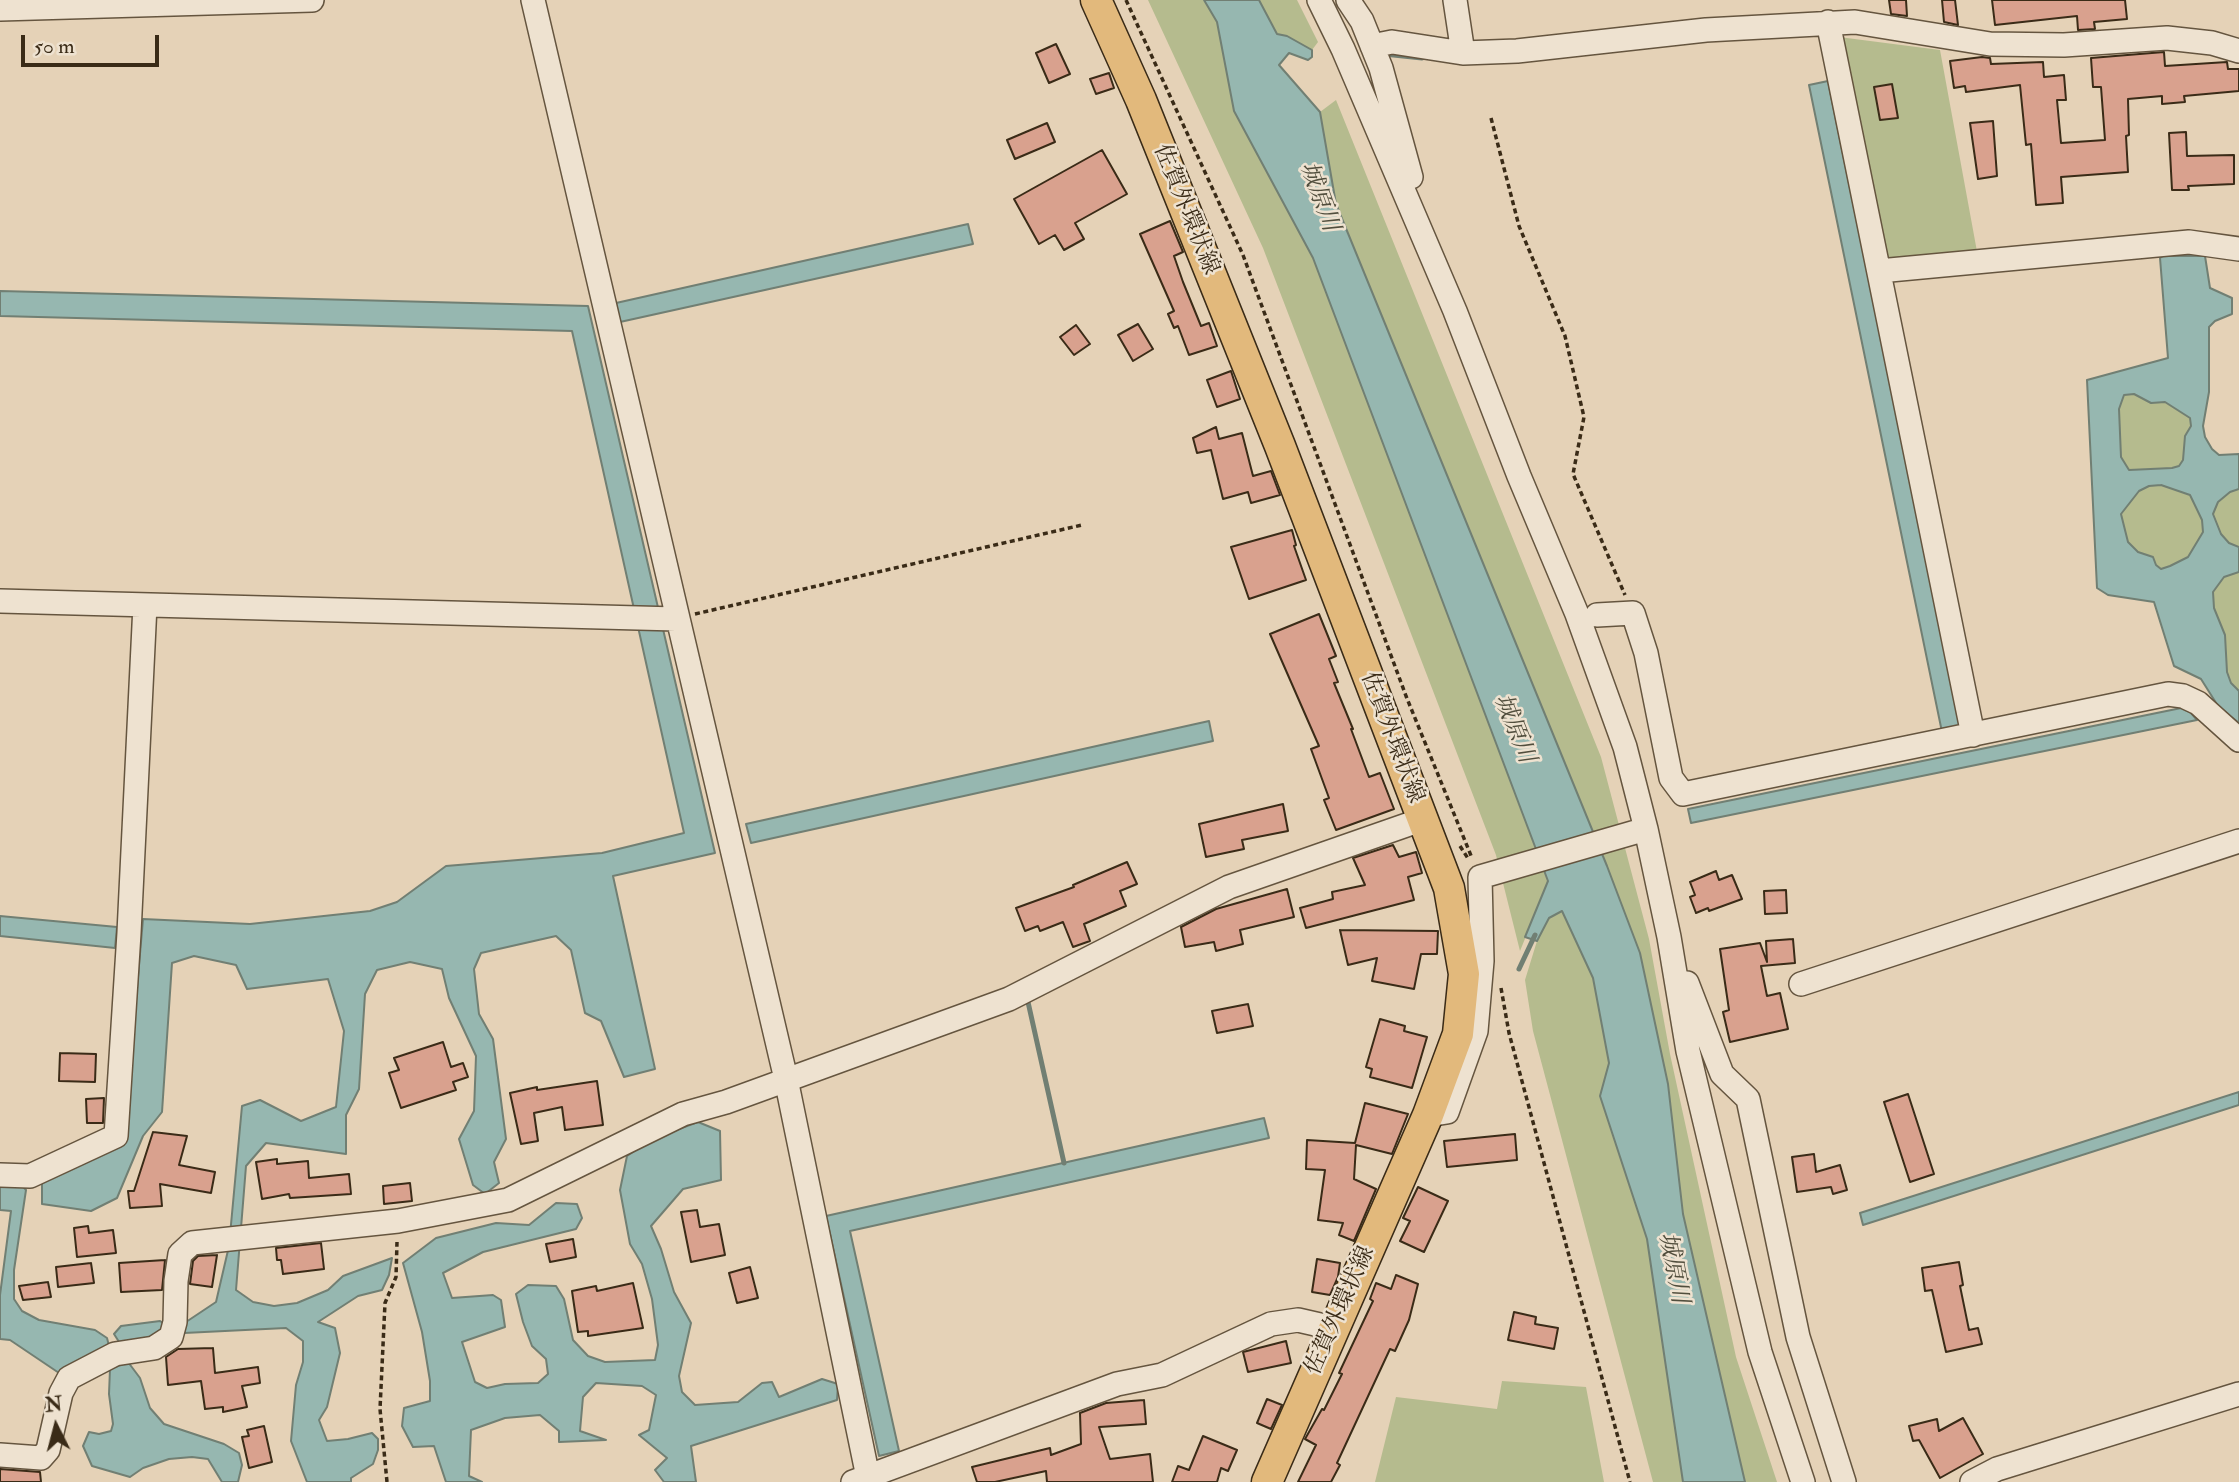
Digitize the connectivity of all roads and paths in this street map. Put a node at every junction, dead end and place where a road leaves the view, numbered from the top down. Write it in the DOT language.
graph roads {
  1 [pos="312,0"];
  2 [pos="533,0"];
  3 [pos="1096,0"];
  4 [pos="1126,0"];
  5 [pos="1319,0"];
  6 [pos="1348,0"];
  7 [pos="1455,0"];
  8 [pos="0,9"];
  9 [pos="1853,11"];
  10 [pos="1828,22"];
  11 [pos="1372,46"];
  12 [pos="2239,51"];
  13 [pos="1462,52"];
  14 [pos="1491,118"];
  15 [pos="1417,221"];
  16 [pos="2239,249"];
  17 [pos="1879,271"];
  18 [pos="1082,525"];
  19 [pos="0,601"];
  20 [pos="145,605"];
  21 [pos="1633,614"];
  22 [pos="1597,615"];
  23 [pos="676,618"];
  24 [pos="1973,735"];
  25 [pos="2239,740"];
  26 [pos="1421,820"];
  27 [pos="1646,829"];
  28 [pos="2239,841"];
  29 [pos="1480,877"];
  30 [pos="1670,937"];
  31 [pos="1500,981"];
  32 [pos="1801,984"];
  33 [pos="786,1079"];
  34 [pos="1428,1115"];
  35 [pos="0,1175"];
  36 [pos="398,1221"];
  37 [pos="1334,1328"];
  38 [pos="2239,1394"];
  39 [pos="0,1455"];
  40 [pos="863,1480"];
  41 [pos="387,1482"];
  42 [pos="1267,1482"];
  43 [pos="1630,1482"];
  44 [pos="1803,1482"];
  45 [pos="1844,1482"];
  46 [pos="1972,1482"];
  1 -- 8 [label="street"];
  2 -- 23 [label="street"];
  3 -- 26 [label="main road, 佐賀外環状線"];
  4 -- 29 [label="path"];
  5 -- 15 [label="street"];
  6 -- 11 [label="street"];
  7 -- 13 [label="street"];
  9 -- 10 [label="street"];
  9 -- 12 [label="street"];
  10 -- 13 [label="street"];
  10 -- 17 [label="street"];
  11 -- 13 [label="street"];
  11 -- 15 [label="street"];
  14 -- 21 [label="path"];
  15 -- 27 [label="street"];
  16 -- 17 [label="street"];
  17 -- 24 [label="street"];
  18 -- 23 [label="path"];
  19 -- 20 [label="street"];
  20 -- 23 [label="street"];
  20 -- 35 [label="street"];
  21 -- 22 [label="street"];
  21 -- 24 [label="street"];
  23 -- 33 [label="street"];
  24 -- 25 [label="street"];
  26 -- 33 [label="street"];
  26 -- 34 [label="main road, 佐賀外環状線"];
  27 -- 29 [label="street"];
  27 -- 30 [label="street"];
  28 -- 32 [label="street"];
  29 -- 34 [label="street"];
  30 -- 44 [label="street"];
  30 -- 45 [label="street"];
  31 -- 43 [label="path"];
  33 -- 36 [label="street"];
  33 -- 40 [label="street"];
  34 -- 37 [label="main road, 佐賀外環状線"];
  36 -- 39 [label="street"];
  36 -- 41 [label="path"];
  37 -- 40 [label="street"];
  37 -- 42 [label="main road, 佐賀外環状線"];
  38 -- 46 [label="street"];
}
